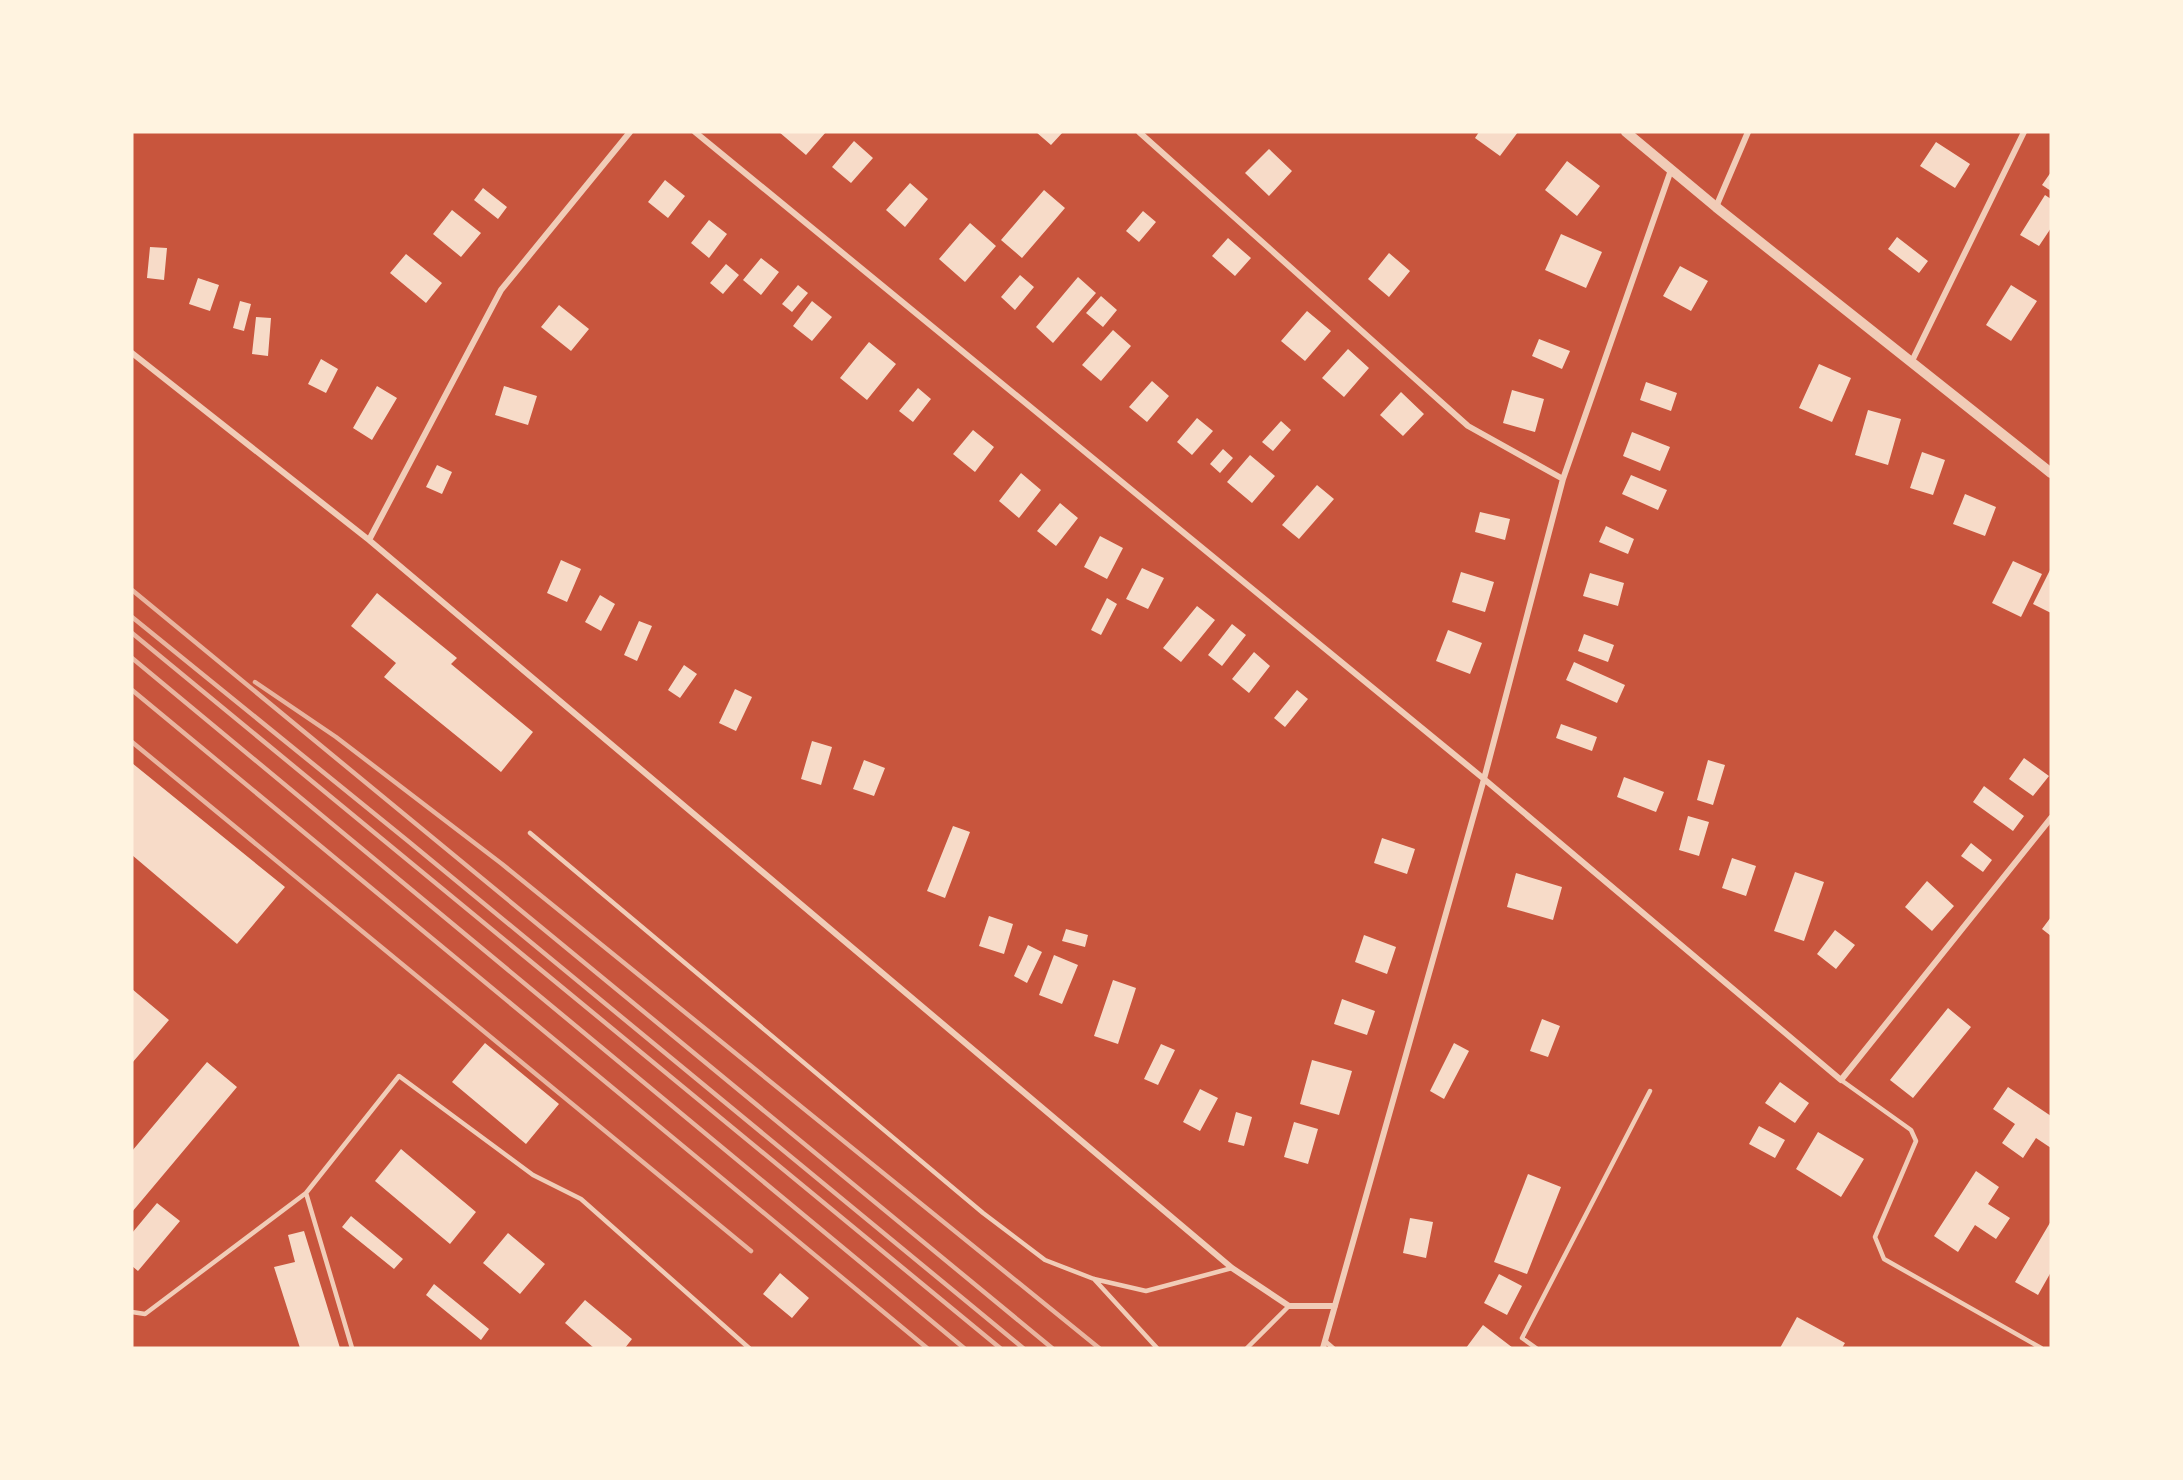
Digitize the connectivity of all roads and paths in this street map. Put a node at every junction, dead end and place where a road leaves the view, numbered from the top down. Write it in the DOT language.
graph roads {
  1 [pos="630,132"];
  2 [pos="695,132"];
  3 [pos="1139,132"];
  4 [pos="1626,132"];
  5 [pos="1748,132"];
  6 [pos="2024,132"];
  7 [pos="1671,169"];
  8 [pos="1716,207"];
  9 [pos="132,352"];
  10 [pos="1912,361"];
  11 [pos="2051,473"];
  12 [pos="1563,479"];
  13 [pos="369,540"];
  14 [pos="1484,779"];
  15 [pos="2051,818"];
  16 [pos="530,833"];
  17 [pos="1841,1080"];
  18 [pos="1650,1091"];
  19 [pos="306,1193"];
  20 [pos="1232,1268"];
  21 [pos="1094,1279"];
  22 [pos="1289,1306"];
  23 [pos="1335,1306"];
  24 [pos="132,1312"];
  25 [pos="1324,1345"];
  26 [pos="352,1348"];
  27 [pos="749,1348"];
  28 [pos="1157,1348"];
  29 [pos="1247,1348"];
  30 [pos="1333,1348"];
  31 [pos="1536,1348"];
  32 [pos="2041,1348"];
  1 -- 13 [label="street"];
  2 -- 14 [label="street"];
  3 -- 12 [label="street"];
  4 -- 7 [label="street"];
  5 -- 8 [label="street"];
  6 -- 10 [label="street"];
  7 -- 8 [label="street"];
  7 -- 12 [label="street"];
  8 -- 10 [label="street"];
  9 -- 13 [label="street"];
  10 -- 11 [label="street"];
  12 -- 14 [label="street"];
  13 -- 20 [label="street"];
  14 -- 17 [label="street"];
  14 -- 23 [label="street"];
  15 -- 17 [label="street"];
  16 -- 21 [label="lane"];
  17 -- 32 [label="lane"];
  18 -- 31 [label="lane"];
  19 -- 24 [label="lane"];
  19 -- 26 [label="lane"];
  19 -- 27 [label="lane"];
  20 -- 21 [label="lane"];
  20 -- 22 [label="street"];
  21 -- 28 [label="lane"];
  22 -- 23 [label="street"];
  22 -- 29 [label="lane"];
  23 -- 25 [label="street"];
  25 -- 30 [label="lane"];
}
